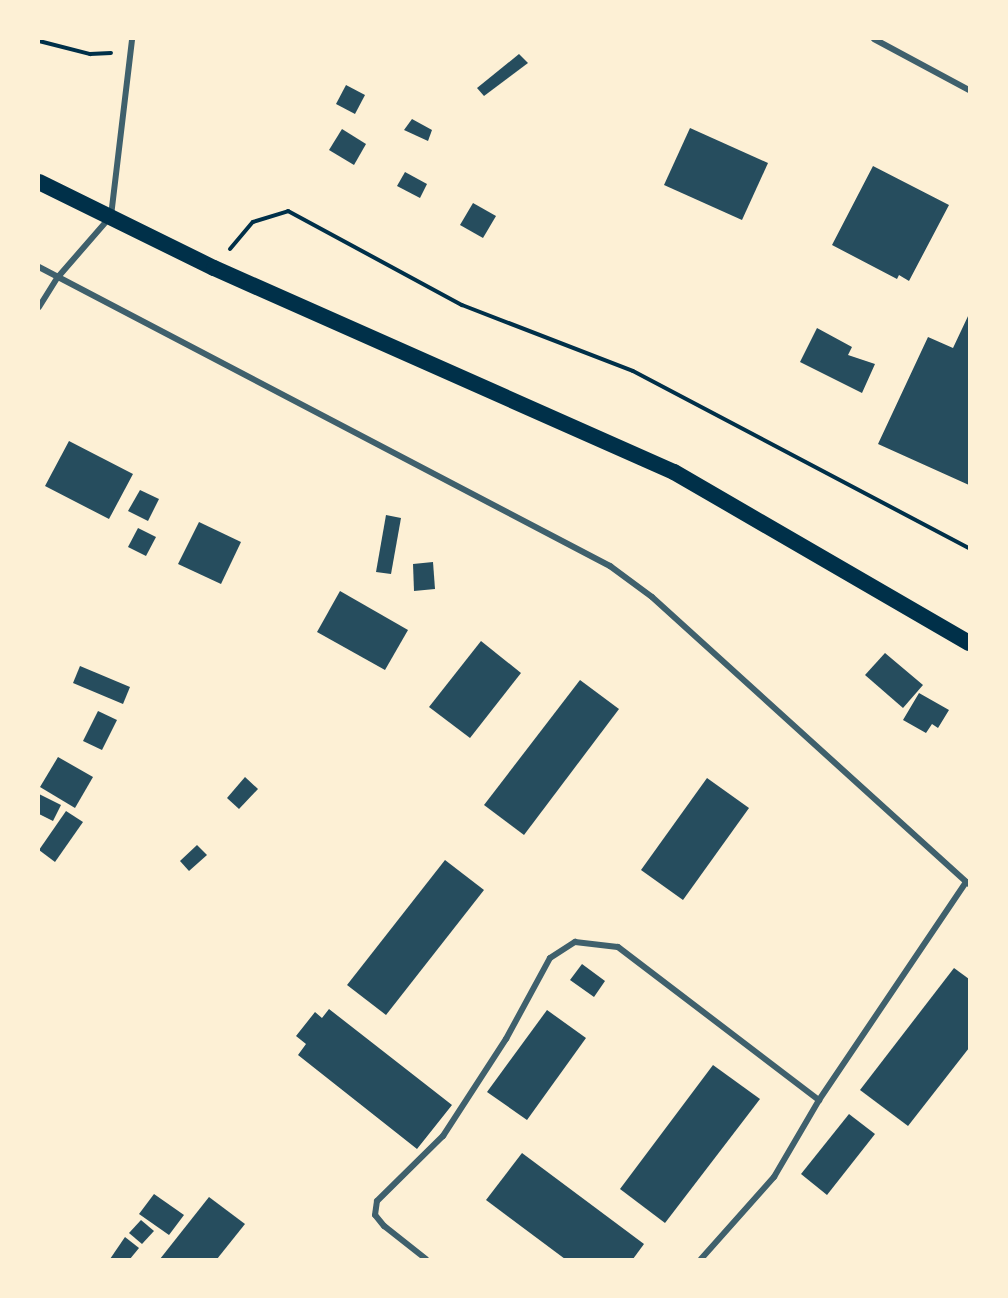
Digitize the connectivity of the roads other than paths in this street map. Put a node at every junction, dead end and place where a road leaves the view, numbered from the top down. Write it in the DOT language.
graph roads {
  1 [pos="874,39"];
  2 [pos="131,43"];
  3 [pos="969,90"];
  4 [pos="39,182"];
  5 [pos="111,216"];
  6 [pos="39,267"];
  7 [pos="58,277"];
  8 [pos="39,307"];
  9 [pos="969,643"];
  10 [pos="967,883"];
  11 [pos="819,1100"];
  12 [pos="426,1259"];
  13 [pos="700,1259"];
  1 -- 3 [label="street"];
  2 -- 5 [label="street"];
  4 -- 5 [label="highway"];
  5 -- 7 [label="street"];
  5 -- 9 [label="highway"];
  6 -- 7 [label="street"];
  7 -- 8 [label="street"];
  7 -- 10 [label="street"];
  10 -- 11 [label="street"];
  11 -- 12 [label="street"];
  11 -- 13 [label="street"];
}
